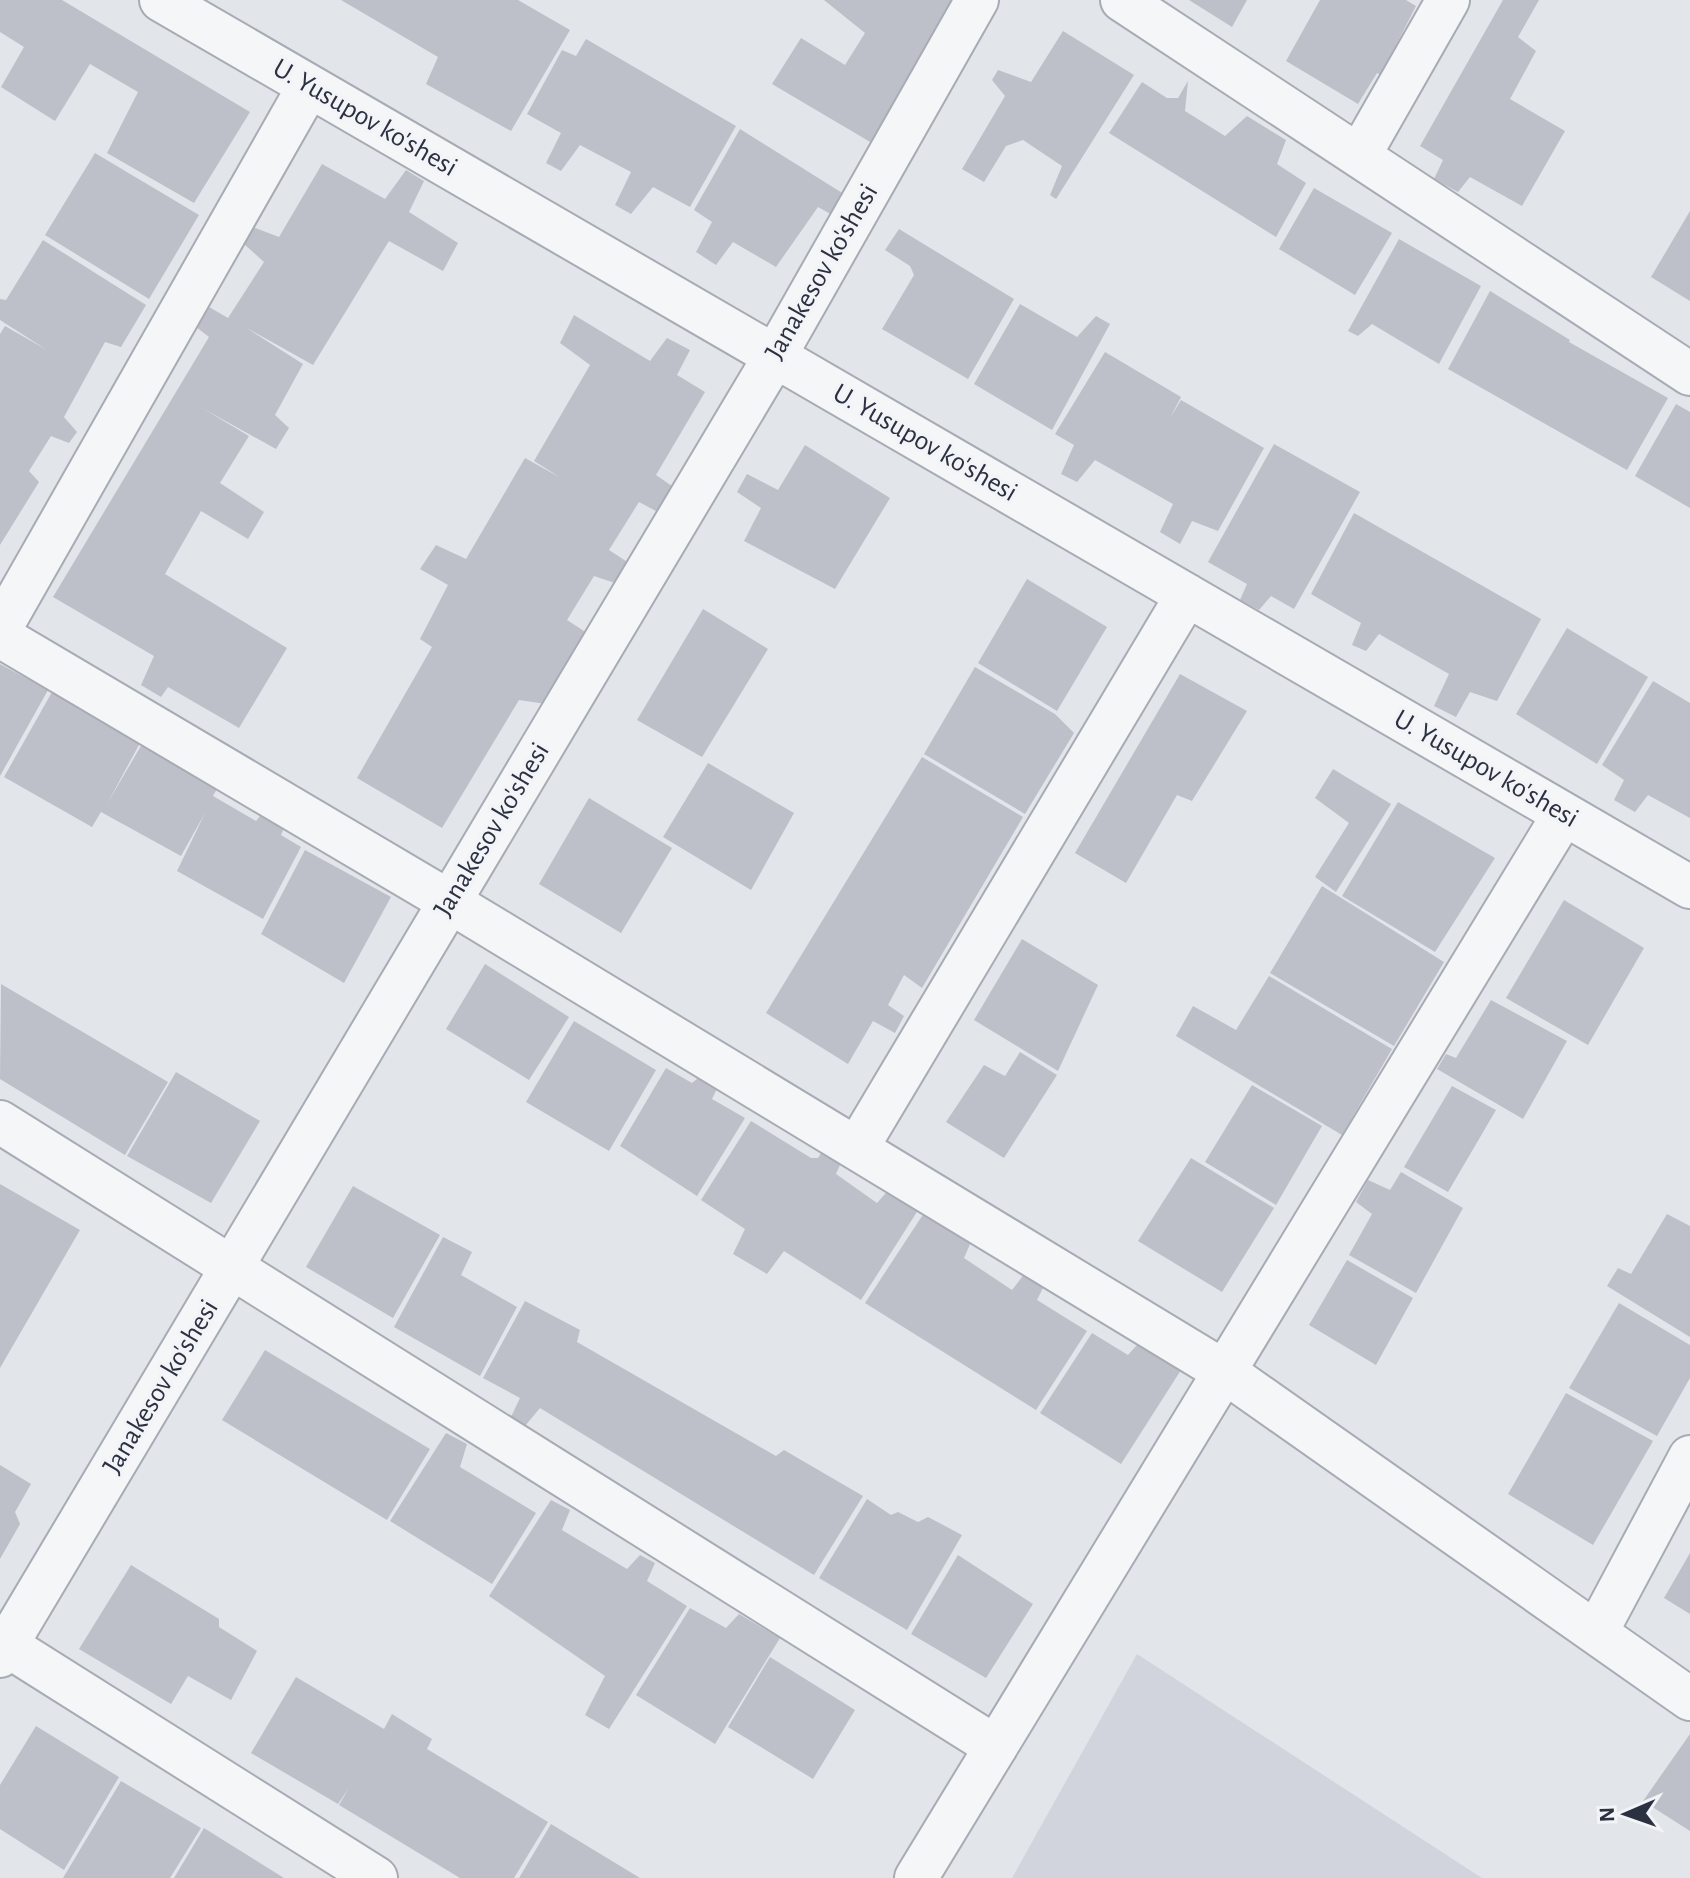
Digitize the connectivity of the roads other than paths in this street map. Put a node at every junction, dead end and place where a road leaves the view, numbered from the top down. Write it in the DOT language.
graph roads {
  1 [pos="161,0"];
  2 [pos="977,0"];
  3 [pos="1122,0"];
  4 [pos="1448,0"];
  5 [pos="309,86"];
  6 [pos="1359,156"];
  7 [pos="775,356"];
  8 [pos="1690,374"];
  9 [pos="1187,595"];
  10 [pos="0,629"];
  11 [pos="0,636"];
  12 [pos="1564,814"];
  13 [pos="1690,887"];
  14 [pos="450,902"];
  15 [pos="0,1122"];
  16 [pos="857,1148"];
  17 [pos="232,1267"];
  18 [pos="1225,1372"];
  19 [pos="1690,1457"];
  20 [pos="1596,1633"];
  21 [pos="2,1647"];
  22 [pos="1690,1699"];
  23 [pos="996,1747"];
  24 [pos="376,1878"];
  25 [pos="916,1878"];
  1 -- 5 [label="street, U. Yusupov ko'shesi"];
  2 -- 7 [label="street, Janakesov ko'shesi"];
  3 -- 6 [label="street"];
  4 -- 6 [label="street"];
  5 -- 7 [label="street, U. Yusupov ko'shesi"];
  5 -- 10 [label="street"];
  6 -- 8 [label="street"];
  7 -- 9 [label="street, U. Yusupov ko'shesi"];
  7 -- 14 [label="street, Janakesov ko'shesi"];
  9 -- 12 [label="street, U. Yusupov ko'shesi"];
  9 -- 16 [label="street"];
  11 -- 14 [label="street"];
  12 -- 13 [label="street, U. Yusupov ko'shesi"];
  12 -- 18 [label="street"];
  14 -- 16 [label="street"];
  14 -- 17 [label="street, Janakesov ko'shesi"];
  15 -- 17 [label="street"];
  16 -- 18 [label="street"];
  17 -- 21 [label="street, Janakesov ko'shesi"];
  17 -- 23 [label="street"];
  18 -- 20 [label="street"];
  18 -- 23 [label="street"];
  19 -- 20 [label="street"];
  20 -- 22 [label="street"];
  21 -- 24 [label="street"];
  23 -- 25 [label="street"];
}
